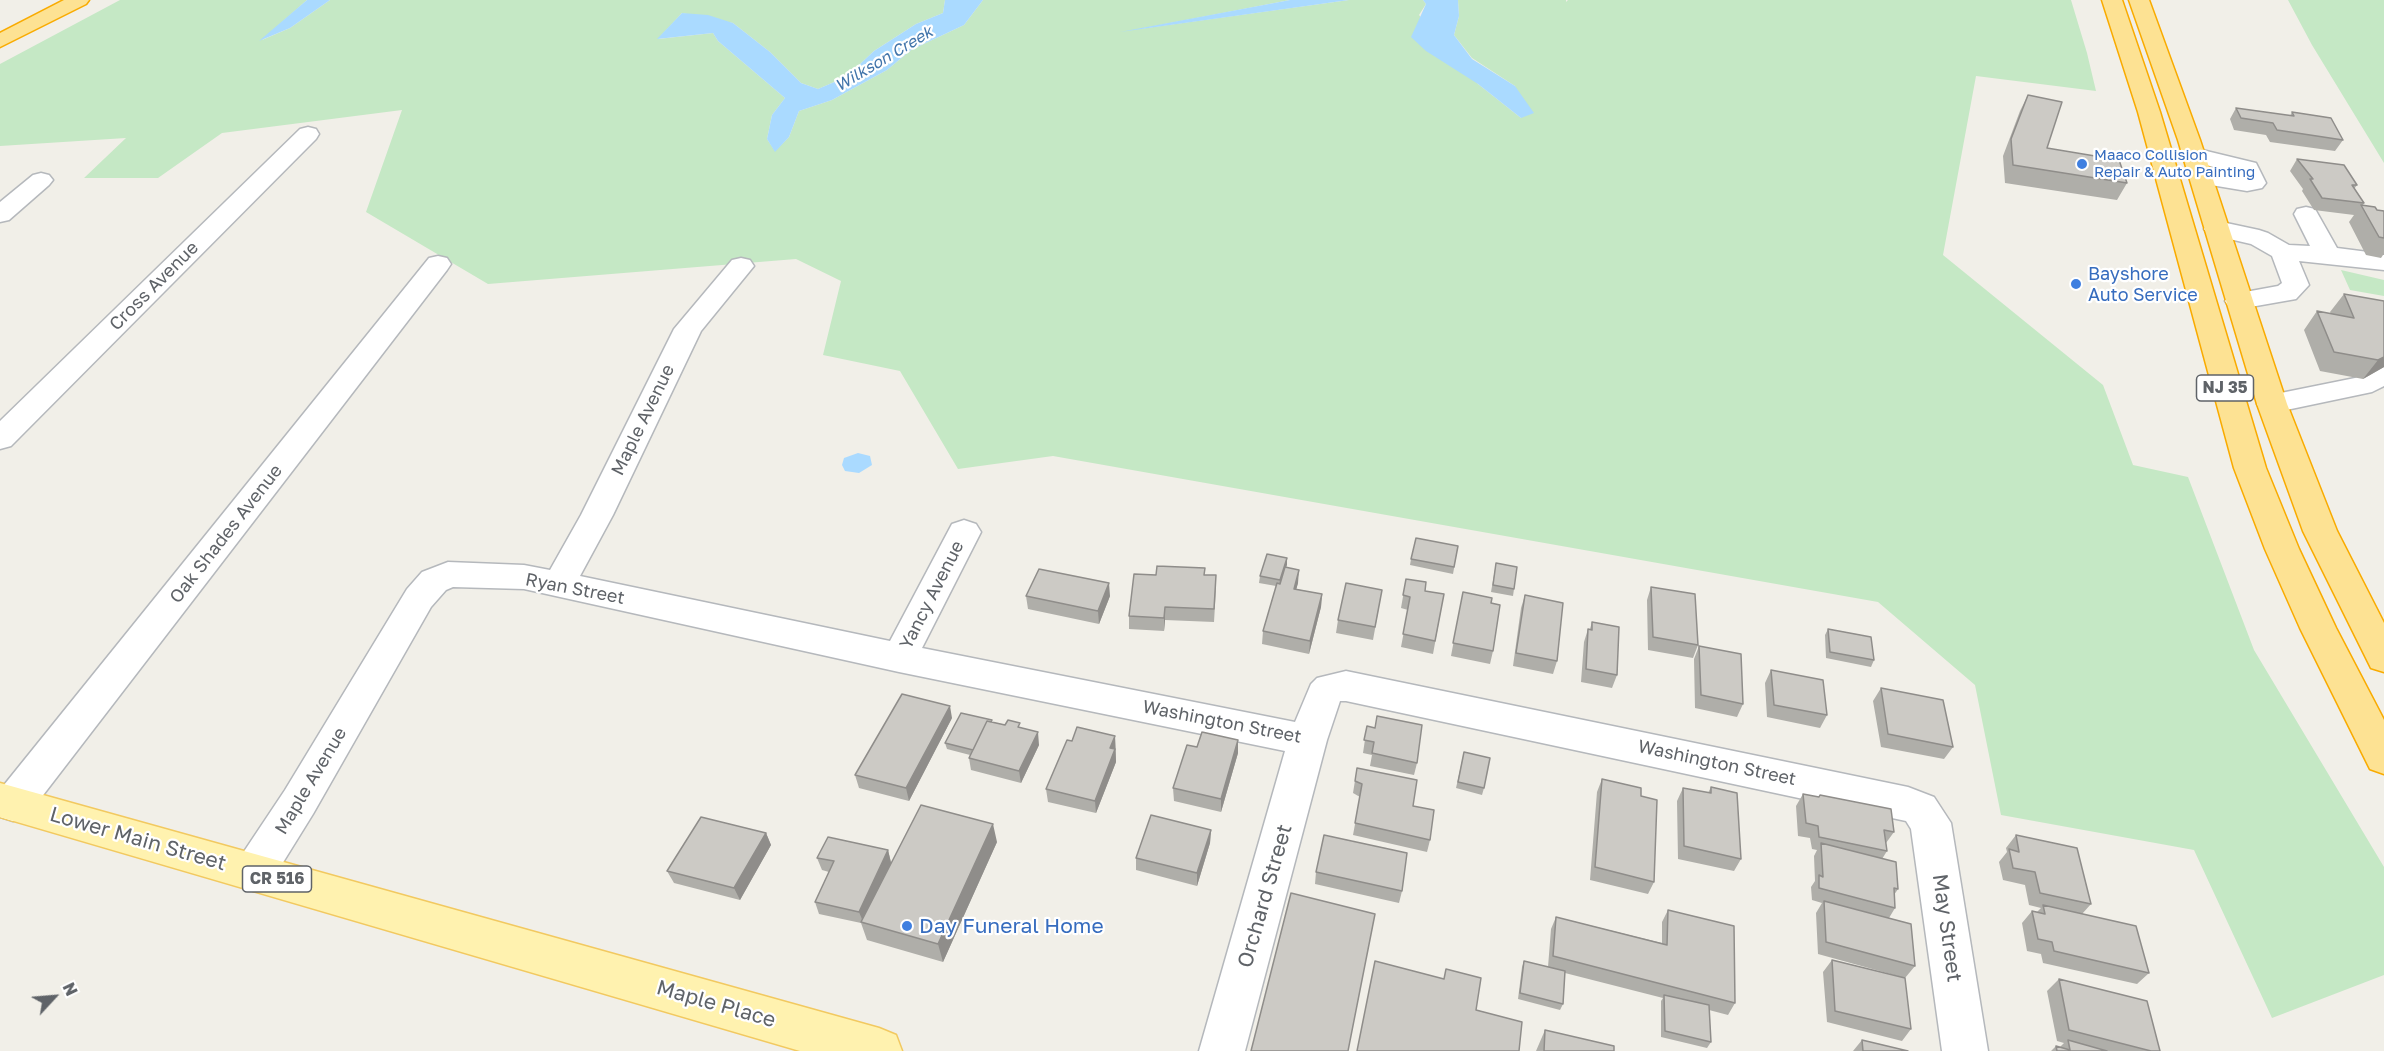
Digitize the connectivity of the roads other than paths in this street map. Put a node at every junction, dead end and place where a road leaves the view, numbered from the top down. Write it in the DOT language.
graph roads {
  1 [pos="79,0"];
  2 [pos="2112,0"];
  3 [pos="2139,0"];
  4 [pos="0,41"];
  5 [pos="308,134"];
  6 [pos="41,180"];
  7 [pos="2306,214"];
  8 [pos="0,215"];
  9 [pos="2217,229"];
  10 [pos="2283,252"];
  11 [pos="2327,254"];
  12 [pos="2384,262"];
  13 [pos="438,264"];
  14 [pos="741,266"];
  15 [pos="2239,301"];
  16 [pos="2384,375"];
  17 [pos="2272,404"];
  18 [pos="0,439"];
  19 [pos="964,532"];
  20 [pos="448,574"];
  21 [pos="560,584"];
  22 [pos="701,615"];
  23 [pos="899,658"];
  24 [pos="2384,658"];
  25 [pos="1308,740"];
  26 [pos="2384,758"];
  27 [pos="7,802"];
  28 [pos="1920,809"];
  29 [pos="254,872"];
  30 [pos="553,958"];
  31 [pos="879,1051"];
  32 [pos="1222,1051"];
  33 [pos="1965,1051"];
  1 -- 4 [label="highway"];
  2 -- 26 [label="highway, NJ 35"];
  3 -- 9 [label="highway, NJ 35"];
  5 -- 18 [label="street, Cross Avenue"];
  6 -- 8 [label="street"];
  7 -- 11 [label="street"];
  9 -- 10 [label="street"];
  9 -- 15 [label="highway, NJ 35"];
  10 -- 11 [label="street"];
  10 -- 15 [label="street"];
  11 -- 12 [label="street"];
  13 -- 27 [label="street, Oak Shades Avenue"];
  14 -- 21 [label="street, Maple Avenue"];
  15 -- 17 [label="highway, NJ 35"];
  16 -- 17 [label="street"];
  17 -- 24 [label="highway, NJ 35"];
  19 -- 23 [label="street, Yancy Avenue"];
  20 -- 21 [label="street, Ryan Street"];
  20 -- 29 [label="street, Maple Avenue"];
  21 -- 22 [label="street, Ryan Street"];
  22 -- 23 [label="street, Washington Street"];
  23 -- 25 [label="street, Washington Street"];
  25 -- 28 [label="street, Washington Street"];
  25 -- 32 [label="street, Orchard Street"];
  27 -- 29 [label="main road, Lower Main Street / CR 516"];
  28 -- 33 [label="street, May Street"];
  29 -- 30 [label="main road, Lower Main Street / CR 516"];
  30 -- 31 [label="main road, Maple Place / CR 516"];
}
